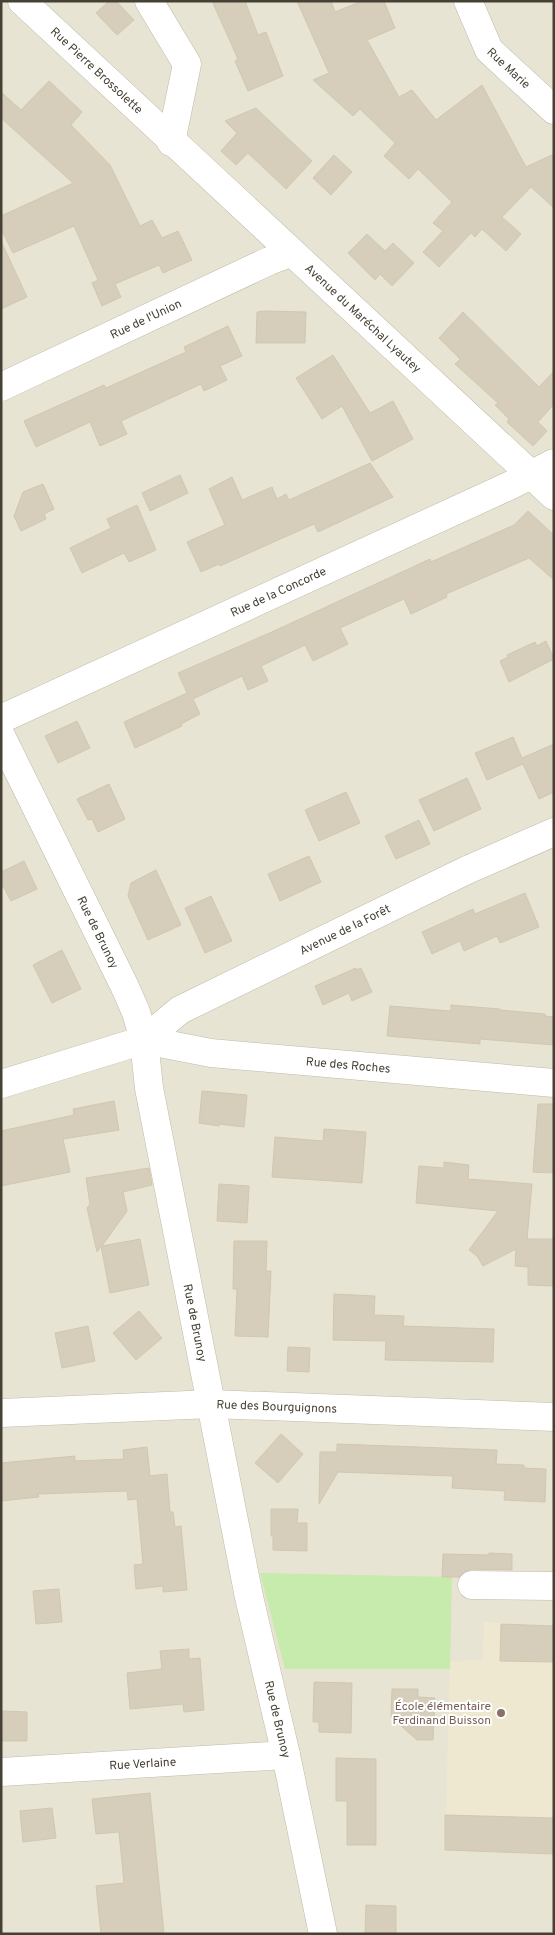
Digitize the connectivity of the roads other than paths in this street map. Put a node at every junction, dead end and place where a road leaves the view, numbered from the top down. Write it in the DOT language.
graph roads {
  1 [pos="149,1"];
  2 [pos="33,3"];
  3 [pos="472,10"];
  4 [pos="554,110"];
  5 [pos="171,142"];
  6 [pos="290,253"];
  7 [pos="1,387"];
  8 [pos="542,469"];
  9 [pos="554,496"];
  10 [pos="1,719"];
  11 [pos="1,736"];
  12 [pos="554,832"];
  13 [pos="144,1040"];
  14 [pos="554,1083"];
  15 [pos="1,1084"];
  16 [pos="212,1404"];
  17 [pos="1,1413"];
  18 [pos="554,1417"];
  19 [pos="472,1585"];
  20 [pos="554,1586"];
  21 [pos="286,1755"];
  22 [pos="1,1772"];
  23 [pos="324,1934"];
  1 -- 5 [label="street"];
  2 -- 5 [label="street, Rue Pierre Brossolette"];
  3 -- 4 [label="street, Rue Marie"];
  5 -- 6 [label="street, Avenue du Maréchal Lyautey"];
  6 -- 7 [label="street, Rue de l'Union"];
  6 -- 8 [label="street, Avenue du Maréchal Lyautey"];
  8 -- 9 [label="street, Avenue du Maréchal Lyautey"];
  8 -- 10 [label="street, Rue de la Concorde"];
  11 -- 13 [label="street, Rue de Brunoy"];
  12 -- 13 [label="street, Avenue de la Forêt"];
  13 -- 14 [label="street, Rue des Roches"];
  13 -- 15 [label="street"];
  13 -- 16 [label="street, Rue de Brunoy"];
  16 -- 17 [label="street, Rue des Bourguignons"];
  16 -- 18 [label="street, Rue des Bourguignons"];
  16 -- 21 [label="street, Rue de Brunoy"];
  19 -- 20 [label="street"];
  21 -- 22 [label="street, Rue Verlaine"];
  21 -- 23 [label="street, Rue de Brunoy"];
}
